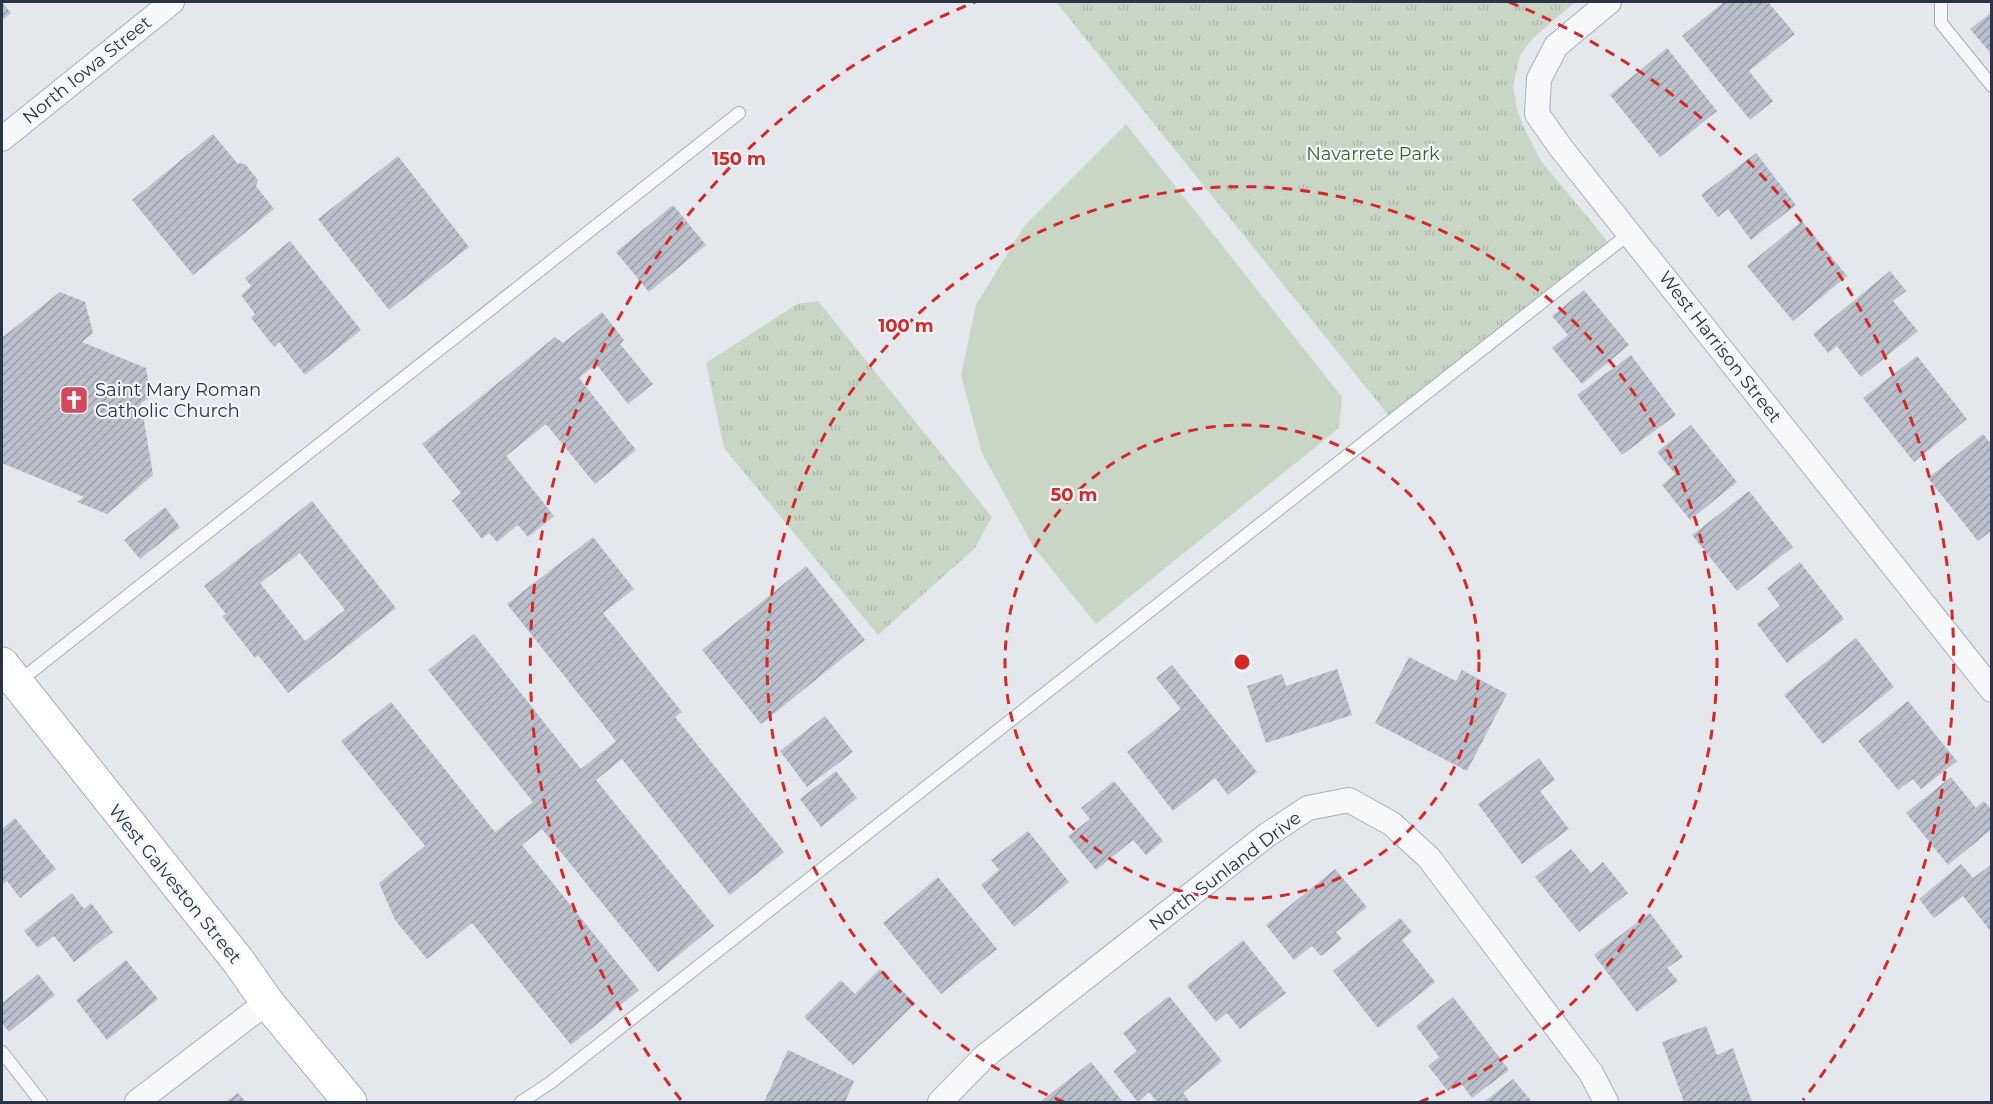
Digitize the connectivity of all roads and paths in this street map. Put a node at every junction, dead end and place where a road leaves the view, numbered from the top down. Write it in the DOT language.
graph roads {
  1 [pos="172,2"];
  2 [pos="1609,2"];
  3 [pos="1941,2"];
  4 [pos="1992,86"];
  5 [pos="739,113"];
  6 [pos="2,139"];
  7 [pos="1630,233"];
  8 [pos="9,674"];
  9 [pos="1992,690"];
  10 [pos="267,1002"];
  11 [pos="2,1052"];
  12 [pos="41,1102"];
  13 [pos="137,1102"];
  14 [pos="350,1102"];
  15 [pos="520,1102"];
  16 [pos="940,1102"];
  17 [pos="1606,1102"];
  1 -- 6 [label="street, North Iowa Street"];
  2 -- 7 [label="street, West Harrison Street"];
  3 -- 4 [label="lane"];
  5 -- 8 [label="lane"];
  7 -- 9 [label="street, West Harrison Street"];
  7 -- 15 [label="lane"];
  8 -- 10 [label="street, West Galveston Street"];
  10 -- 13 [label="street"];
  10 -- 14 [label="street, West Galveston Street"];
  11 -- 12 [label="lane"];
  16 -- 17 [label="street, North Sunland Drive"];
}
